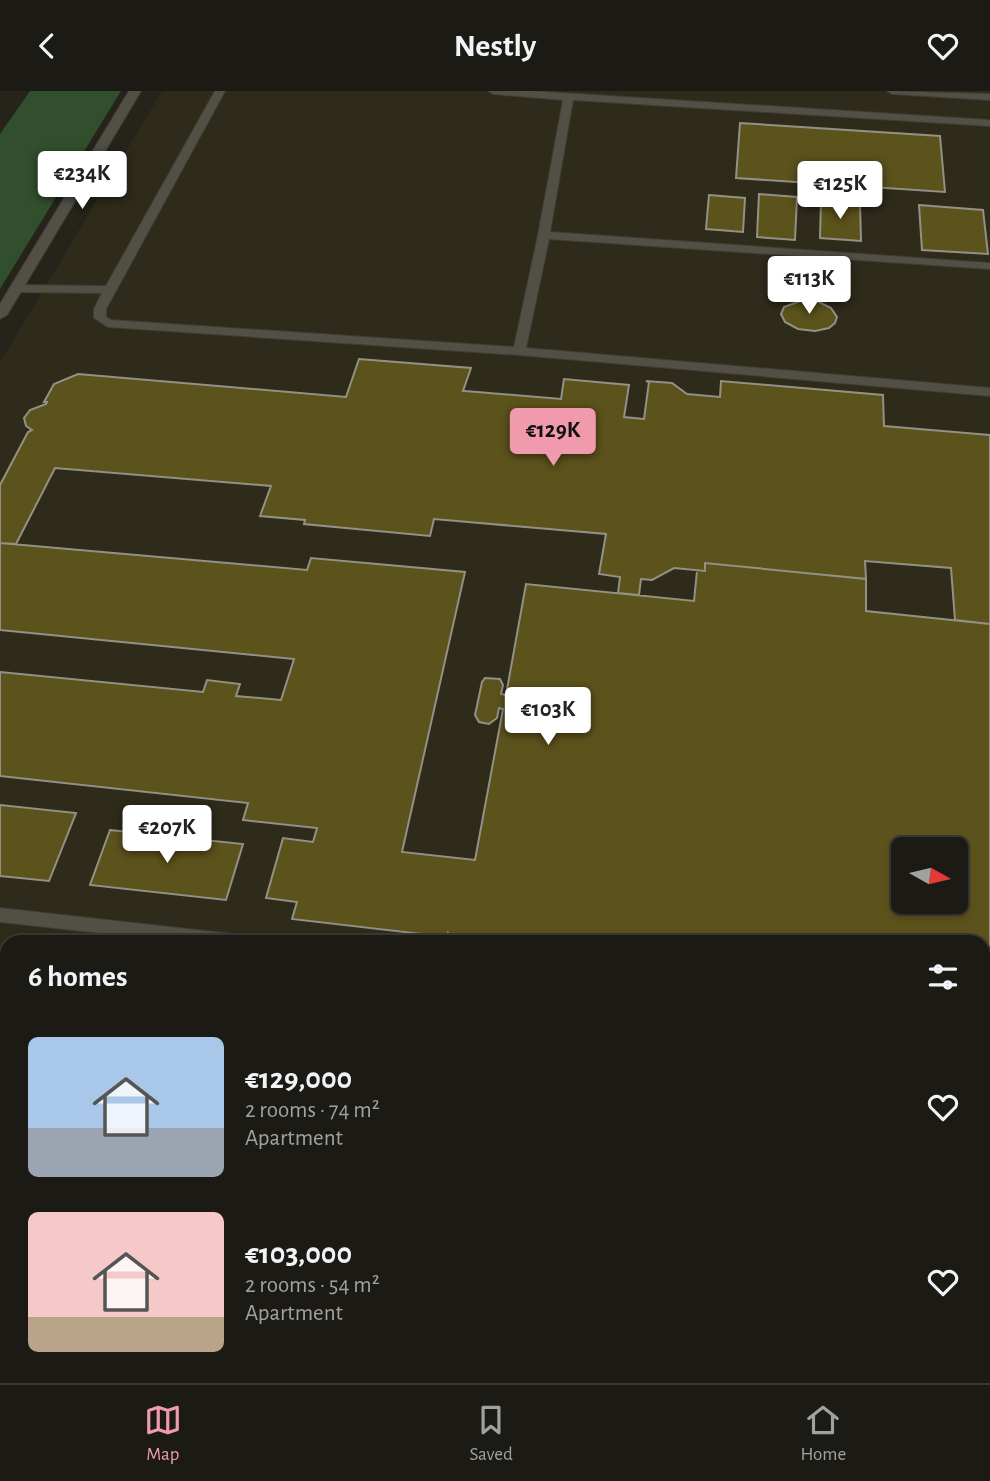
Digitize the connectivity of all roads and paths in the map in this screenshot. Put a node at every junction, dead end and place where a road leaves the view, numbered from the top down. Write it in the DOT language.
graph roads {
  1 [pos="135,91"];
  2 [pos="220,91"];
  3 [pos="493,91"];
  4 [pos="892,91"];
  5 [pos="569,97"];
  6 [pos="990,97"];
  7 [pos="990,123"];
  8 [pos="544,235"];
  9 [pos="990,266"];
  10 [pos="16,289"];
  11 [pos="110,290"];
  12 [pos="0,315"];
  13 [pos="519,351"];
  14 [pos="990,391"];
  15 [pos="0,915"];
  16 [pos="179,935"];
  1 -- 10 [label="street"];
  2 -- 11 [label="lane"];
  3 -- 5 [label="lane"];
  4 -- 6 [label="lane"];
  5 -- 7 [label="lane"];
  5 -- 8 [label="lane"];
  8 -- 9 [label="lane"];
  8 -- 13 [label="lane"];
  10 -- 11 [label="lane"];
  10 -- 12 [label="street"];
  11 -- 13 [label="lane"];
  13 -- 14 [label="lane"];
  15 -- 16 [label="lane"];
}
